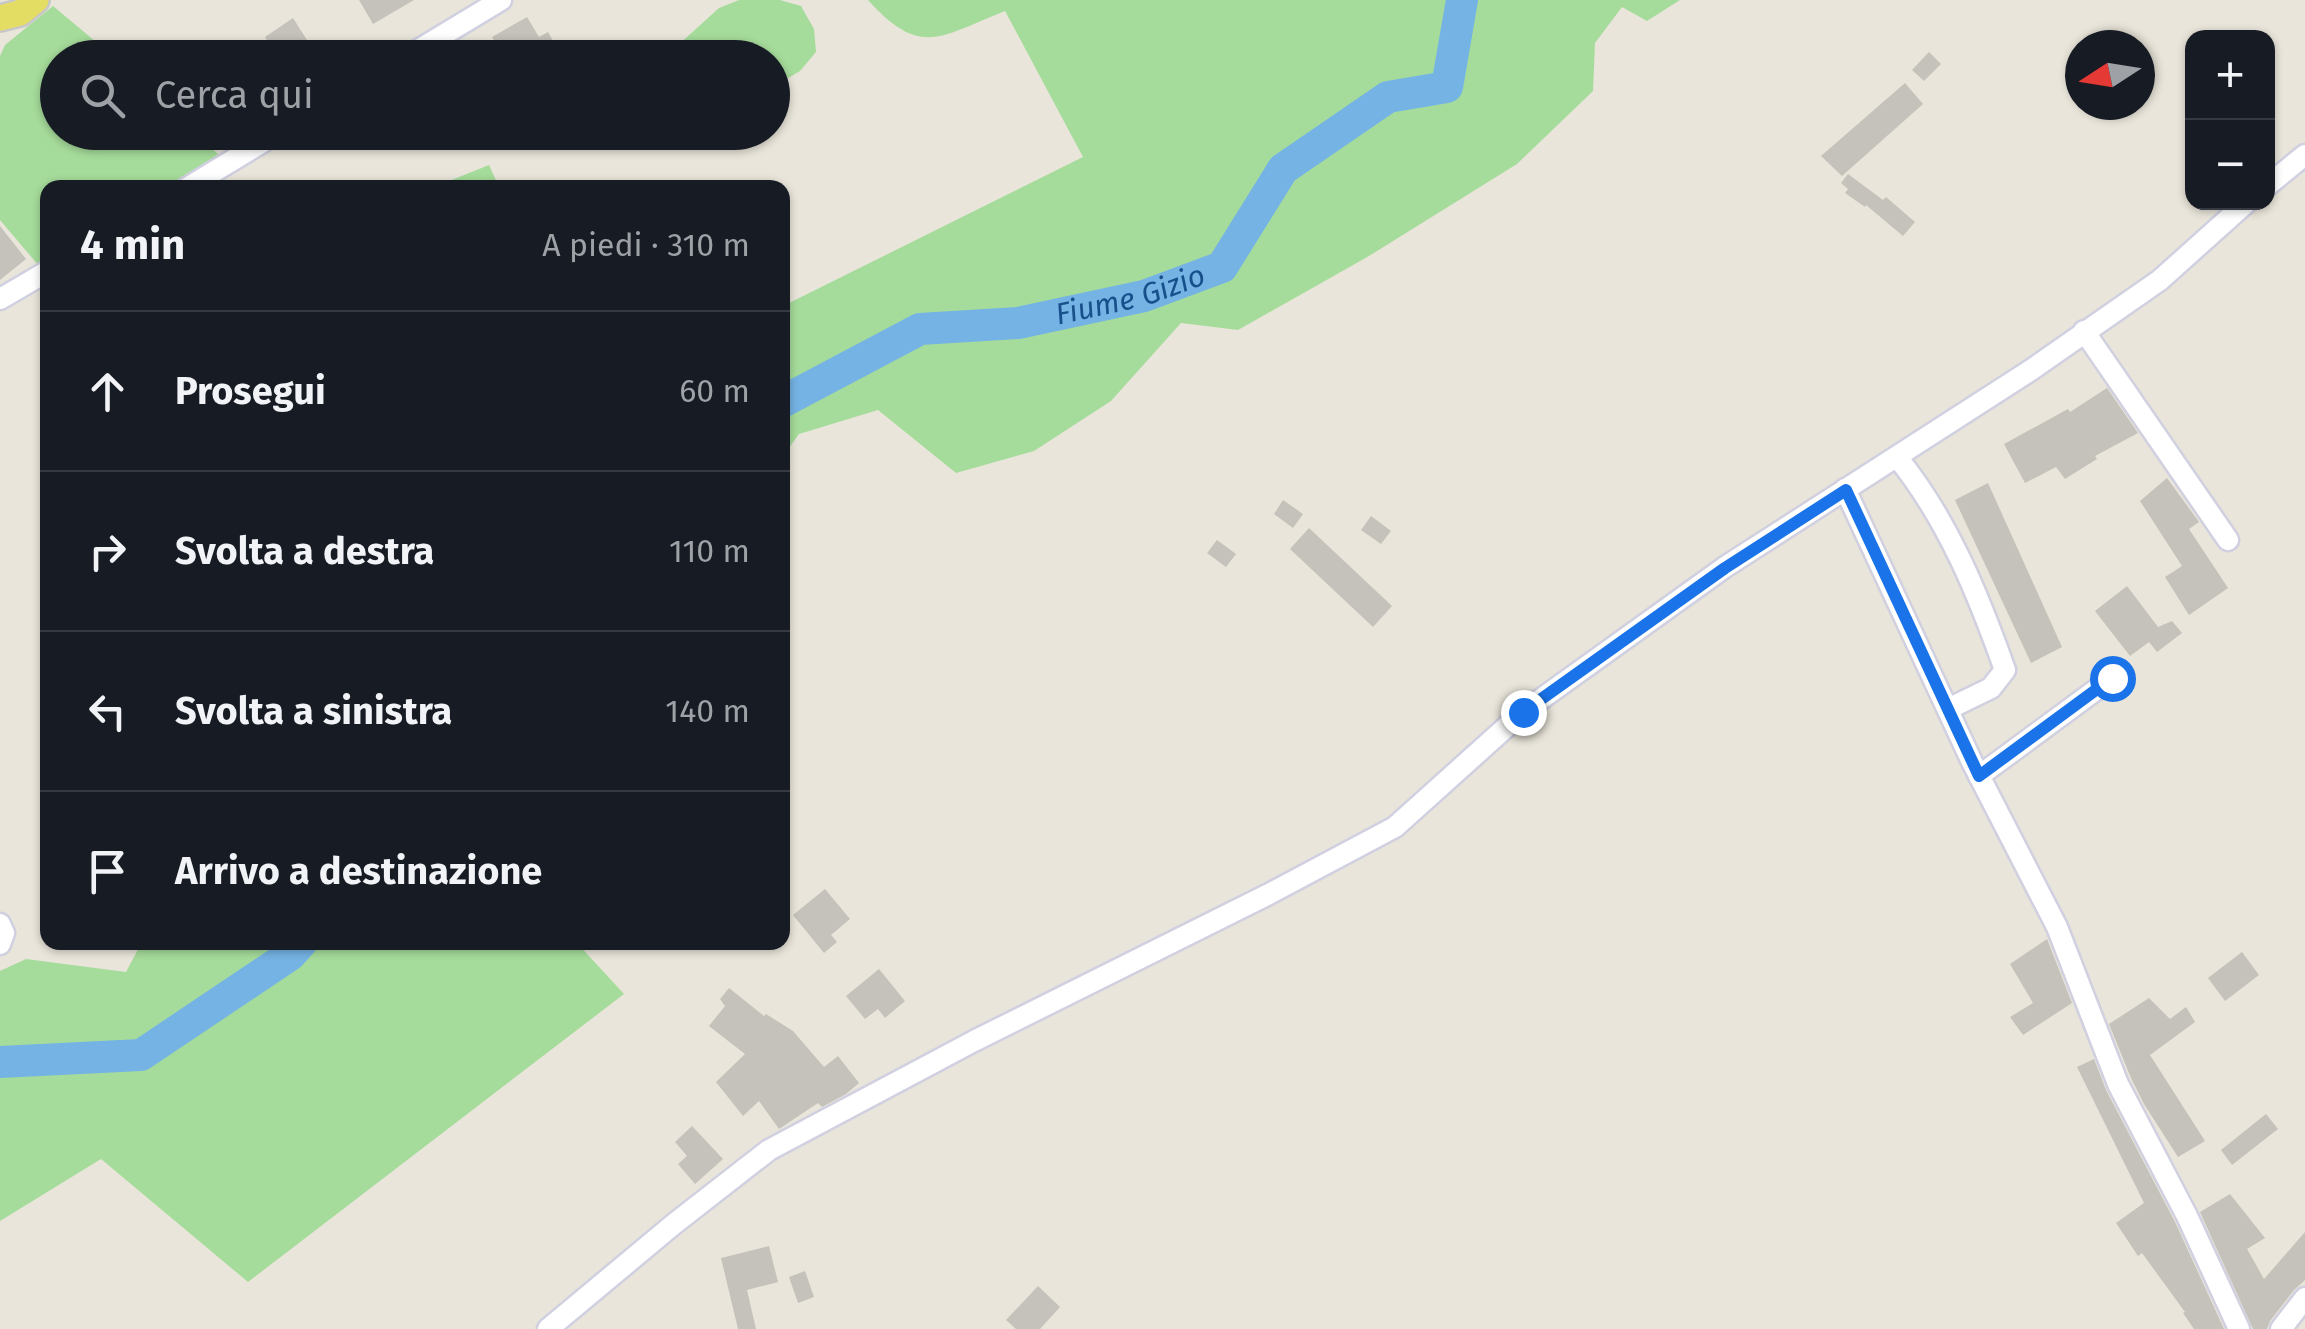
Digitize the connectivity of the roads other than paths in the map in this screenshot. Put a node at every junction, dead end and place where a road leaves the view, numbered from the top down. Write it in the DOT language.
graph roads {
  1 [pos="501,0"];
  2 [pos="434,40"];
  3 [pos="249,150"];
  4 [pos="2305,155"];
  5 [pos="2275,179"];
  6 [pos="200,180"];
  7 [pos="2238,210"];
  8 [pos="40,276"];
  9 [pos="0,299"];
  10 [pos="2084,331"];
  11 [pos="1897,457"];
  12 [pos="1846,490"];
  13 [pos="2228,540"];
  14 [pos="2112,678"];
  15 [pos="1948,709"];
  16 [pos="1979,776"];
  17 [pos="0,924"];
  18 [pos="0,944"];
  19 [pos="2305,1298"];
  20 [pos="548,1329"];
  21 [pos="2239,1329"];
  22 [pos="2281,1329"];
  1 -- 2 [label="street"];
  3 -- 6 [label="street"];
  4 -- 5 [label="street"];
  7 -- 10 [label="street"];
  8 -- 9 [label="street"];
  10 -- 11 [label="street"];
  10 -- 13 [label="street"];
  11 -- 12 [label="street"];
  11 -- 15 [label="street"];
  12 -- 15 [label="street"];
  12 -- 20 [label="street"];
  14 -- 16 [label="street"];
  15 -- 16 [label="street"];
  16 -- 21 [label="street"];
  17 -- 18 [label="street"];
  19 -- 22 [label="street"];
}
